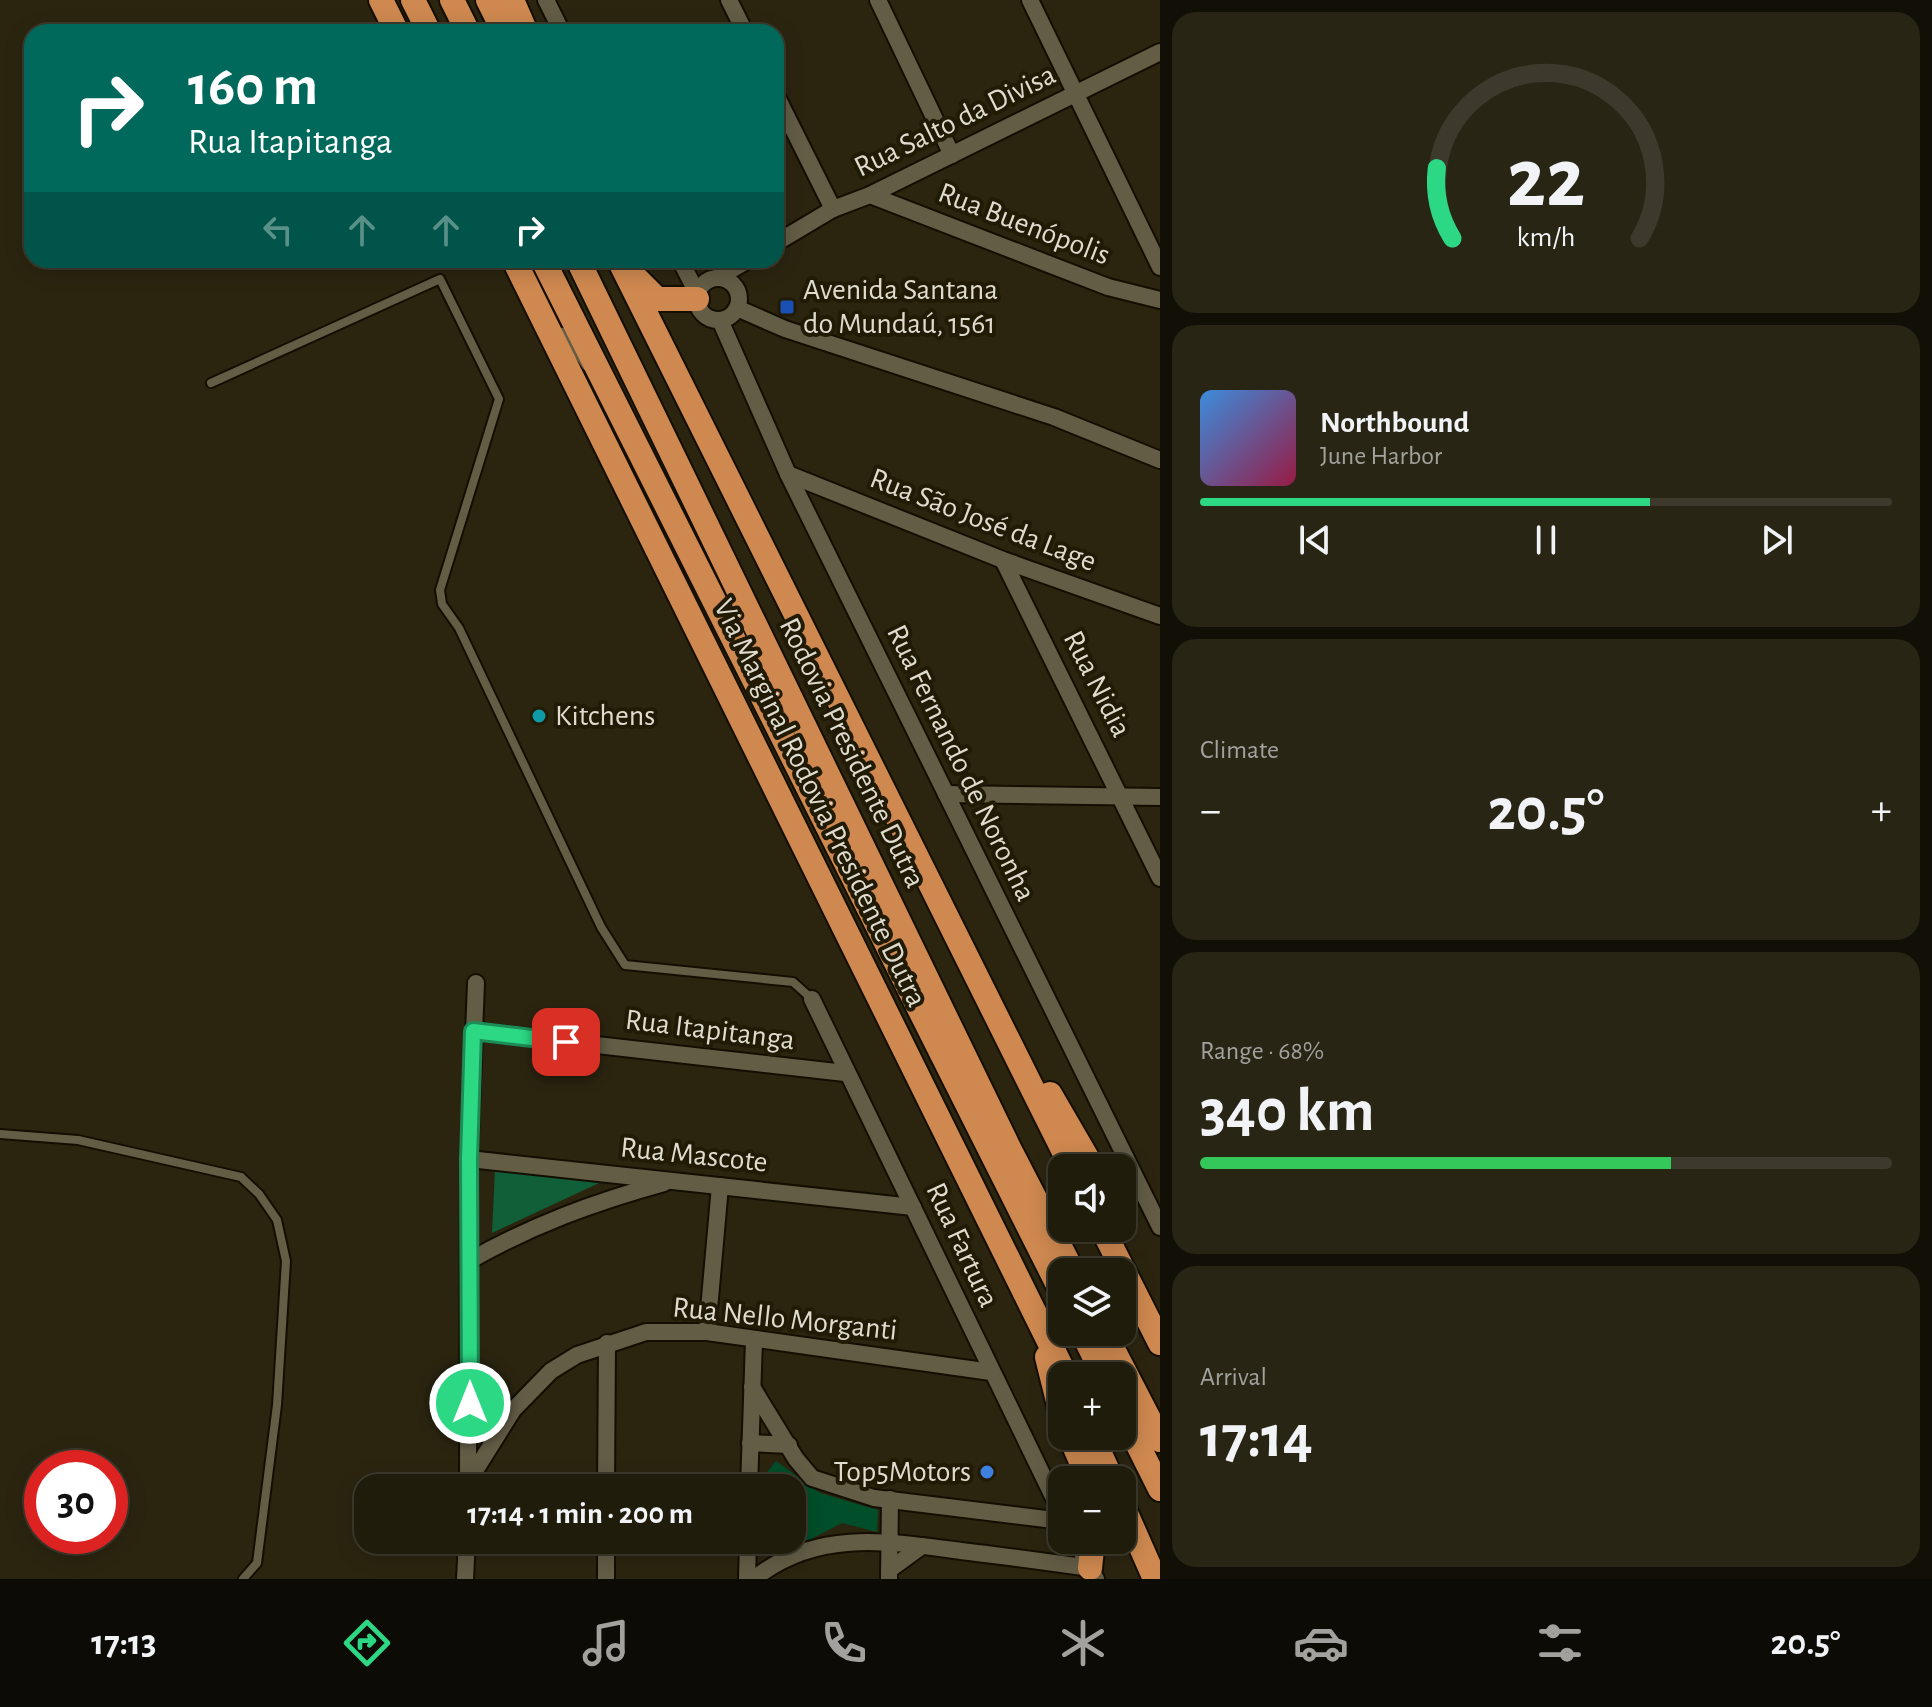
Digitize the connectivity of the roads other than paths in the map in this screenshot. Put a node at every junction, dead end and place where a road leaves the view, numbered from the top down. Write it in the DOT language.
graph roads {
  1 [pos="381,0"];
  2 [pos="413,0"];
  3 [pos="452,0"];
  4 [pos="488,0"];
  5 [pos="512,0"];
  6 [pos="546,0"];
  7 [pos="729,0"];
  8 [pos="878,0"];
  9 [pos="1030,0"];
  10 [pos="393,24"];
  11 [pos="425,24"];
  12 [pos="464,24"];
  13 [pos="500,24"];
  14 [pos="522,24"];
  15 [pos="558,24"];
  16 [pos="741,24"];
  17 [pos="1160,52"];
  18 [pos="1075,93"];
  19 [pos="784,111"];
  20 [pos="952,155"];
  21 [pos="870,195"];
  22 [pos="833,209"];
  23 [pos="784,238"];
  24 [pos="1160,267"];
  25 [pos="518,268"];
  26 [pos="528,268"];
  27 [pos="547,268"];
  28 [pos="582,268"];
  29 [pos="624,268"];
  30 [pos="628,268"];
  31 [pos="684,268"];
  32 [pos="734,268"];
  33 [pos="719,277"];
  34 [pos="697,296"];
  35 [pos="1160,300"];
  36 [pos="737,308"];
  37 [pos="720,320"];
  38 [pos="211,383"];
  39 [pos="609,393"];
  40 [pos="1160,460"];
  41 [pos="788,474"];
  42 [pos="1003,560"];
  43 [pos="1160,616"];
  44 [pos="946,794"];
  45 [pos="1123,797"];
  46 [pos="1160,797"];
  47 [pos="1160,878"];
  48 [pos="476,983"];
  49 [pos="983,991"];
  50 [pos="812,999"];
  51 [pos="473,1031"];
  52 [pos="845,1073"];
  53 [pos="0,1134"];
  54 [pos="1065,1154"];
  55 [pos="1084,1154"];
  56 [pos="469,1159"];
  57 [pos="674,1180"];
  58 [pos="720,1186"];
  59 [pos="913,1207"];
  60 [pos="1160,1227"];
  61 [pos="1109,1242"];
  62 [pos="1126,1242"];
  63 [pos="1066,1258"];
  64 [pos="469,1261"];
  65 [pos="1048,1265"];
  66 [pos="1037,1316"];
  67 [pos="707,1332"];
  68 [pos="754,1340"];
  69 [pos="607,1343"];
  70 [pos="1160,1343"];
  71 [pos="1111,1346"];
  72 [pos="1048,1362"];
  73 [pos="1059,1362"];
  74 [pos="991,1372"];
  75 [pos="752,1387"];
  76 [pos="470,1403"];
  77 [pos="506,1421"];
  78 [pos="1160,1440"];
  79 [pos="1136,1441"];
  80 [pos="750,1443"];
  81 [pos="789,1445"];
  82 [pos="468,1474"];
  83 [pos="475,1474"];
  84 [pos="606,1474"];
  85 [pos="749,1474"];
  86 [pos="1048,1489"];
  87 [pos="1160,1489"];
  88 [pos="890,1499"];
  89 [pos="1048,1516"];
  90 [pos="1136,1531"];
  91 [pos="1136,1536"];
  92 [pos="890,1541"];
  93 [pos="922,1546"];
  94 [pos="466,1554"];
  95 [pos="606,1554"];
  96 [pos="748,1554"];
  97 [pos="1083,1554"];
  98 [pos="1160,1560"];
  99 [pos="1093,1573"];
  100 [pos="889,1574"];
  101 [pos="243,1579"];
  102 [pos="465,1579"];
  103 [pos="606,1579"];
  104 [pos="747,1579"];
  105 [pos="754,1579"];
  106 [pos="1155,1579"];
  1 -- 10 [label="highway"];
  2 -- 11 [label="highway"];
  3 -- 12 [label="highway"];
  4 -- 13 [label="highway"];
  5 -- 14 [label="highway"];
  6 -- 15 [label="street"];
  7 -- 16 [label="street"];
  8 -- 20 [label="street"];
  9 -- 18 [label="street"];
  17 -- 18 [label="street, Rua Salto da Divisa"];
  18 -- 20 [label="street, Rua Salto da Divisa"];
  18 -- 24 [label="street"];
  19 -- 22 [label="street"];
  20 -- 21 [label="street, Rua Salto da Divisa"];
  21 -- 22 [label="street, Rua Salto da Divisa"];
  21 -- 35 [label="street, Rua Buenópolis"];
  22 -- 23 [label="street, Rua Salto da Divisa"];
  25 -- 66 [label="highway, Via Marginal Rodovia Presidente Dutra"];
  26 -- 39 [label="lane"];
  27 -- 39 [label="highway, Rodovia Presidente Dutra"];
  28 -- 63 [label="highway, Rodovia Presidente Dutra"];
  29 -- 49 [label="highway, Rodovia Presidente Dutra"];
  30 -- 34 [label="highway"];
  31 -- 34 [label="street"];
  32 -- 33 [label="street"];
  33 -- 34 [label="street"];
  33 -- 36 [label="street"];
  34 -- 37 [label="street"];
  36 -- 37 [label="street"];
  36 -- 40 [label="street"];
  37 -- 41 [label="street, Rua Fernando de Noronha"];
  38 -- 50 [label="lane"];
  39 -- 65 [label="highway, Rodovia Presidente Dutra"];
  41 -- 42 [label="street, Rua São José da Lage"];
  41 -- 44 [label="street, Rua Fernando de Noronha"];
  42 -- 43 [label="street, Rua São José da Lage"];
  42 -- 45 [label="street, Rua Nidia"];
  44 -- 45 [label="street"];
  44 -- 60 [label="street, Rua Fernando de Noronha"];
  45 -- 46 [label="street"];
  45 -- 47 [label="street, Rua Nidia"];
  48 -- 51 [label="street"];
  49 -- 54 [label="highway, Rodovia Presidente Dutra"];
  49 -- 55 [label="highway"];
  50 -- 52 [label="street, Rua Fartura"];
  51 -- 52 [label="street, Rua Itapitanga"];
  51 -- 56 [label="street"];
  52 -- 59 [label="street, Rua Fartura"];
  53 -- 101 [label="lane"];
  56 -- 57 [label="street, Rua Mascote"];
  56 -- 64 [label="street"];
  57 -- 58 [label="street, Rua Mascote"];
  57 -- 64 [label="street"];
  58 -- 59 [label="street, Rua Mascote"];
  58 -- 67 [label="street"];
  59 -- 74 [label="street, Rua Fartura"];
  61 -- 70 [label="highway"];
  62 -- 70 [label="highway"];
  64 -- 76 [label="street"];
  66 -- 72 [label="highway"];
  66 -- 73 [label="highway, Via Marginal Rodovia Presidente Dutra"];
  67 -- 68 [label="street, Rua Nello Morganti"];
  67 -- 69 [label="street, Rua Nello Morganti"];
  68 -- 74 [label="street, Rua Nello Morganti"];
  68 -- 75 [label="street"];
  69 -- 77 [label="street, Rua Nello Morganti"];
  69 -- 84 [label="street"];
  71 -- 78 [label="highway"];
  74 -- 86 [label="street, Rua Fartura"];
  75 -- 80 [label="street"];
  75 -- 81 [label="street"];
  76 -- 77 [label="street"];
  76 -- 82 [label="street"];
  77 -- 83 [label="street, Rua Nello Morganti"];
  79 -- 87 [label="highway"];
  80 -- 81 [label="street"];
  80 -- 85 [label="street"];
  81 -- 88 [label="street"];
  88 -- 89 [label="street"];
  88 -- 92 [label="street"];
  90 -- 98 [label="highway"];
  91 -- 106 [label="highway"];
  92 -- 93 [label="street"];
  92 -- 100 [label="street"];
  92 -- 105 [label="street"];
  93 -- 99 [label="street"];
  93 -- 100 [label="street"];
  94 -- 102 [label="street"];
  95 -- 103 [label="street"];
  96 -- 104 [label="street"];
  97 -- 99 [label="street"];
}
